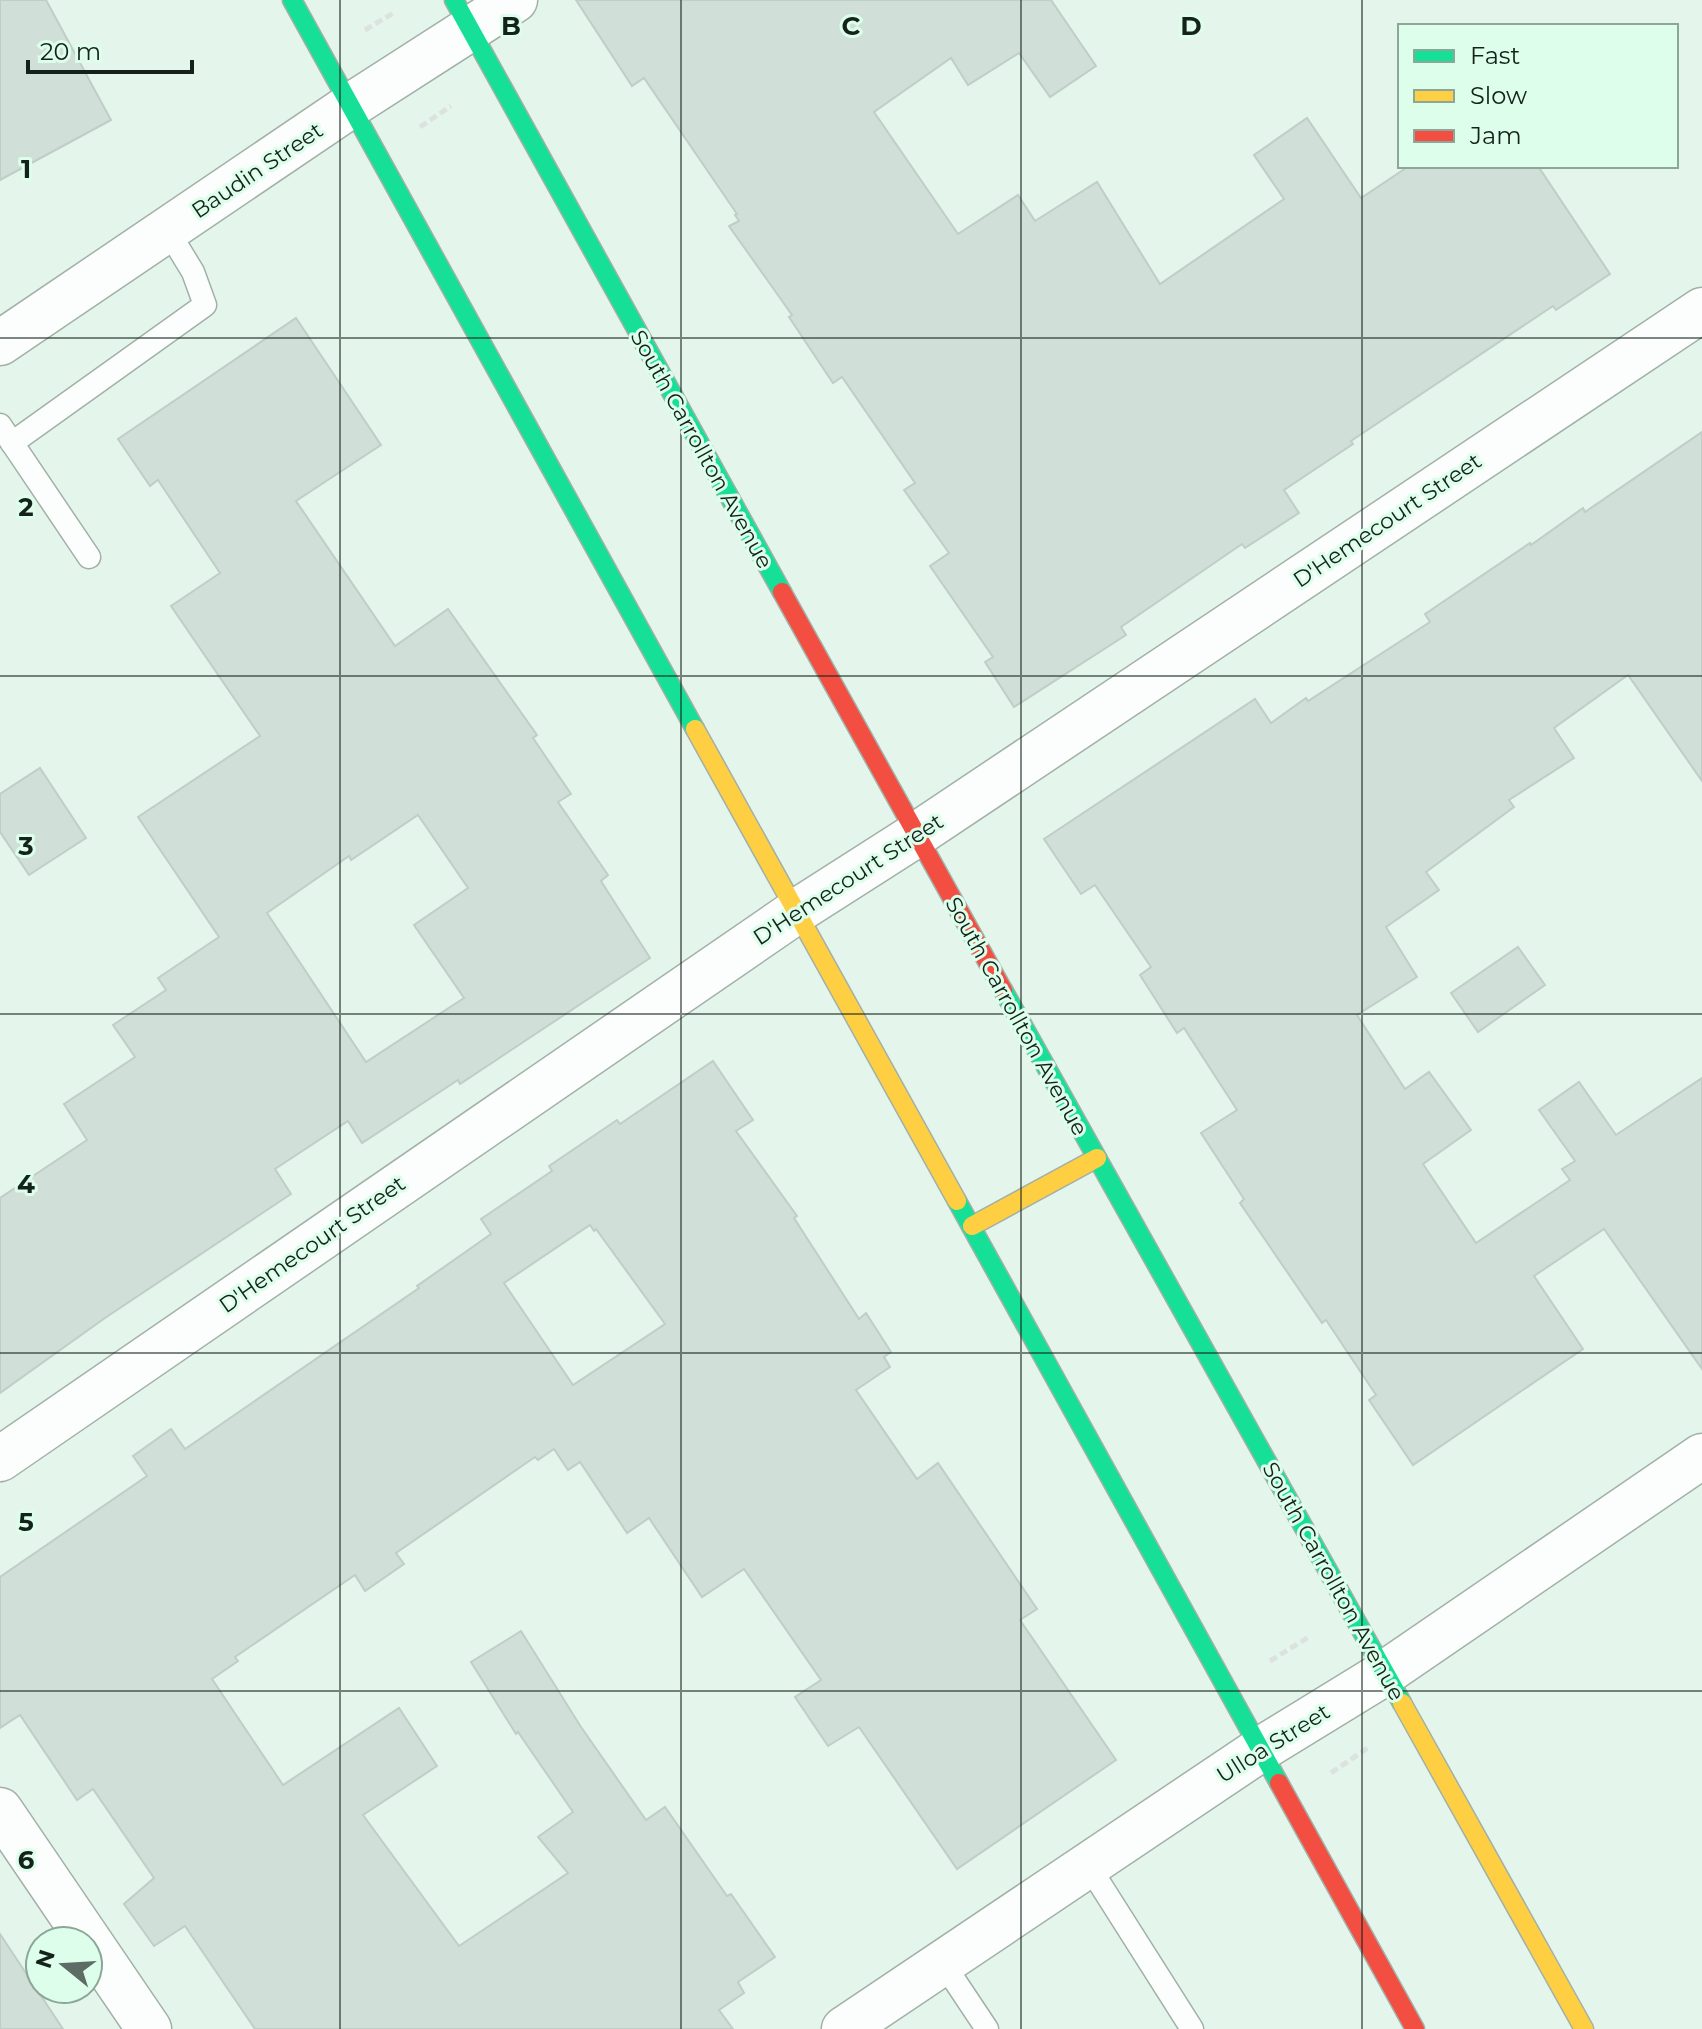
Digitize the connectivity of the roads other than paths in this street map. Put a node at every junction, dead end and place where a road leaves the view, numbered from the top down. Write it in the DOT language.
graph roads {
  1 [pos="292,0"];
  2 [pos="515,0"];
  3 [pos="462,15"];
  4 [pos="350,106"];
  5 [pos="168,231"];
  6 [pos="1702,310"];
  7 [pos="0,343"];
  8 [pos="6,434"];
  9 [pos="89,557"];
  10 [pos="916,835"];
  11 [pos="797,911"];
  12 [pos="1097,1158"];
  13 [pos="972,1226"];
  14 [pos="1702,1456"];
  15 [pos="0,1459"];
  16 [pos="1385,1673"];
  17 [pos="1261,1749"];
  18 [pos="0,1810"];
  19 [pos="1088,1865"];
  20 [pos="943,1963"];
  21 [pos="149,2029"];
  22 [pos="844,2029"];
  23 [pos="987,2029"];
  24 [pos="1192,2029"];
  25 [pos="1415,2029"];
  26 [pos="1584,2029"];
  1 -- 4 [label="main road"];
  2 -- 3 [label="street, Baudin Street"];
  3 -- 4 [label="street, Baudin Street"];
  3 -- 10 [label="main road, South Carrollton Avenue"];
  4 -- 5 [label="street, Baudin Street"];
  4 -- 11 [label="main road"];
  5 -- 7 [label="street, Baudin Street"];
  5 -- 8 [label="lane"];
  6 -- 10 [label="street, D'Hemecourt Street"];
  8 -- 9 [label="lane"];
  10 -- 11 [label="street, D'Hemecourt Street"];
  10 -- 12 [label="main road, South Carrollton Avenue"];
  11 -- 13 [label="main road"];
  11 -- 15 [label="street, D'Hemecourt Street"];
  12 -- 13 [label="main road"];
  12 -- 16 [label="main road, South Carrollton Avenue"];
  13 -- 17 [label="main road"];
  14 -- 16 [label="street, Ulloa Street"];
  16 -- 17 [label="street, Ulloa Street"];
  16 -- 26 [label="main road, South Carrollton Avenue"];
  17 -- 19 [label="street, Ulloa Street"];
  17 -- 25 [label="main road"];
  18 -- 21 [label="street"];
  19 -- 20 [label="street, Ulloa Street"];
  19 -- 24 [label="lane"];
  20 -- 22 [label="street, Ulloa Street"];
  20 -- 23 [label="lane"];
}
